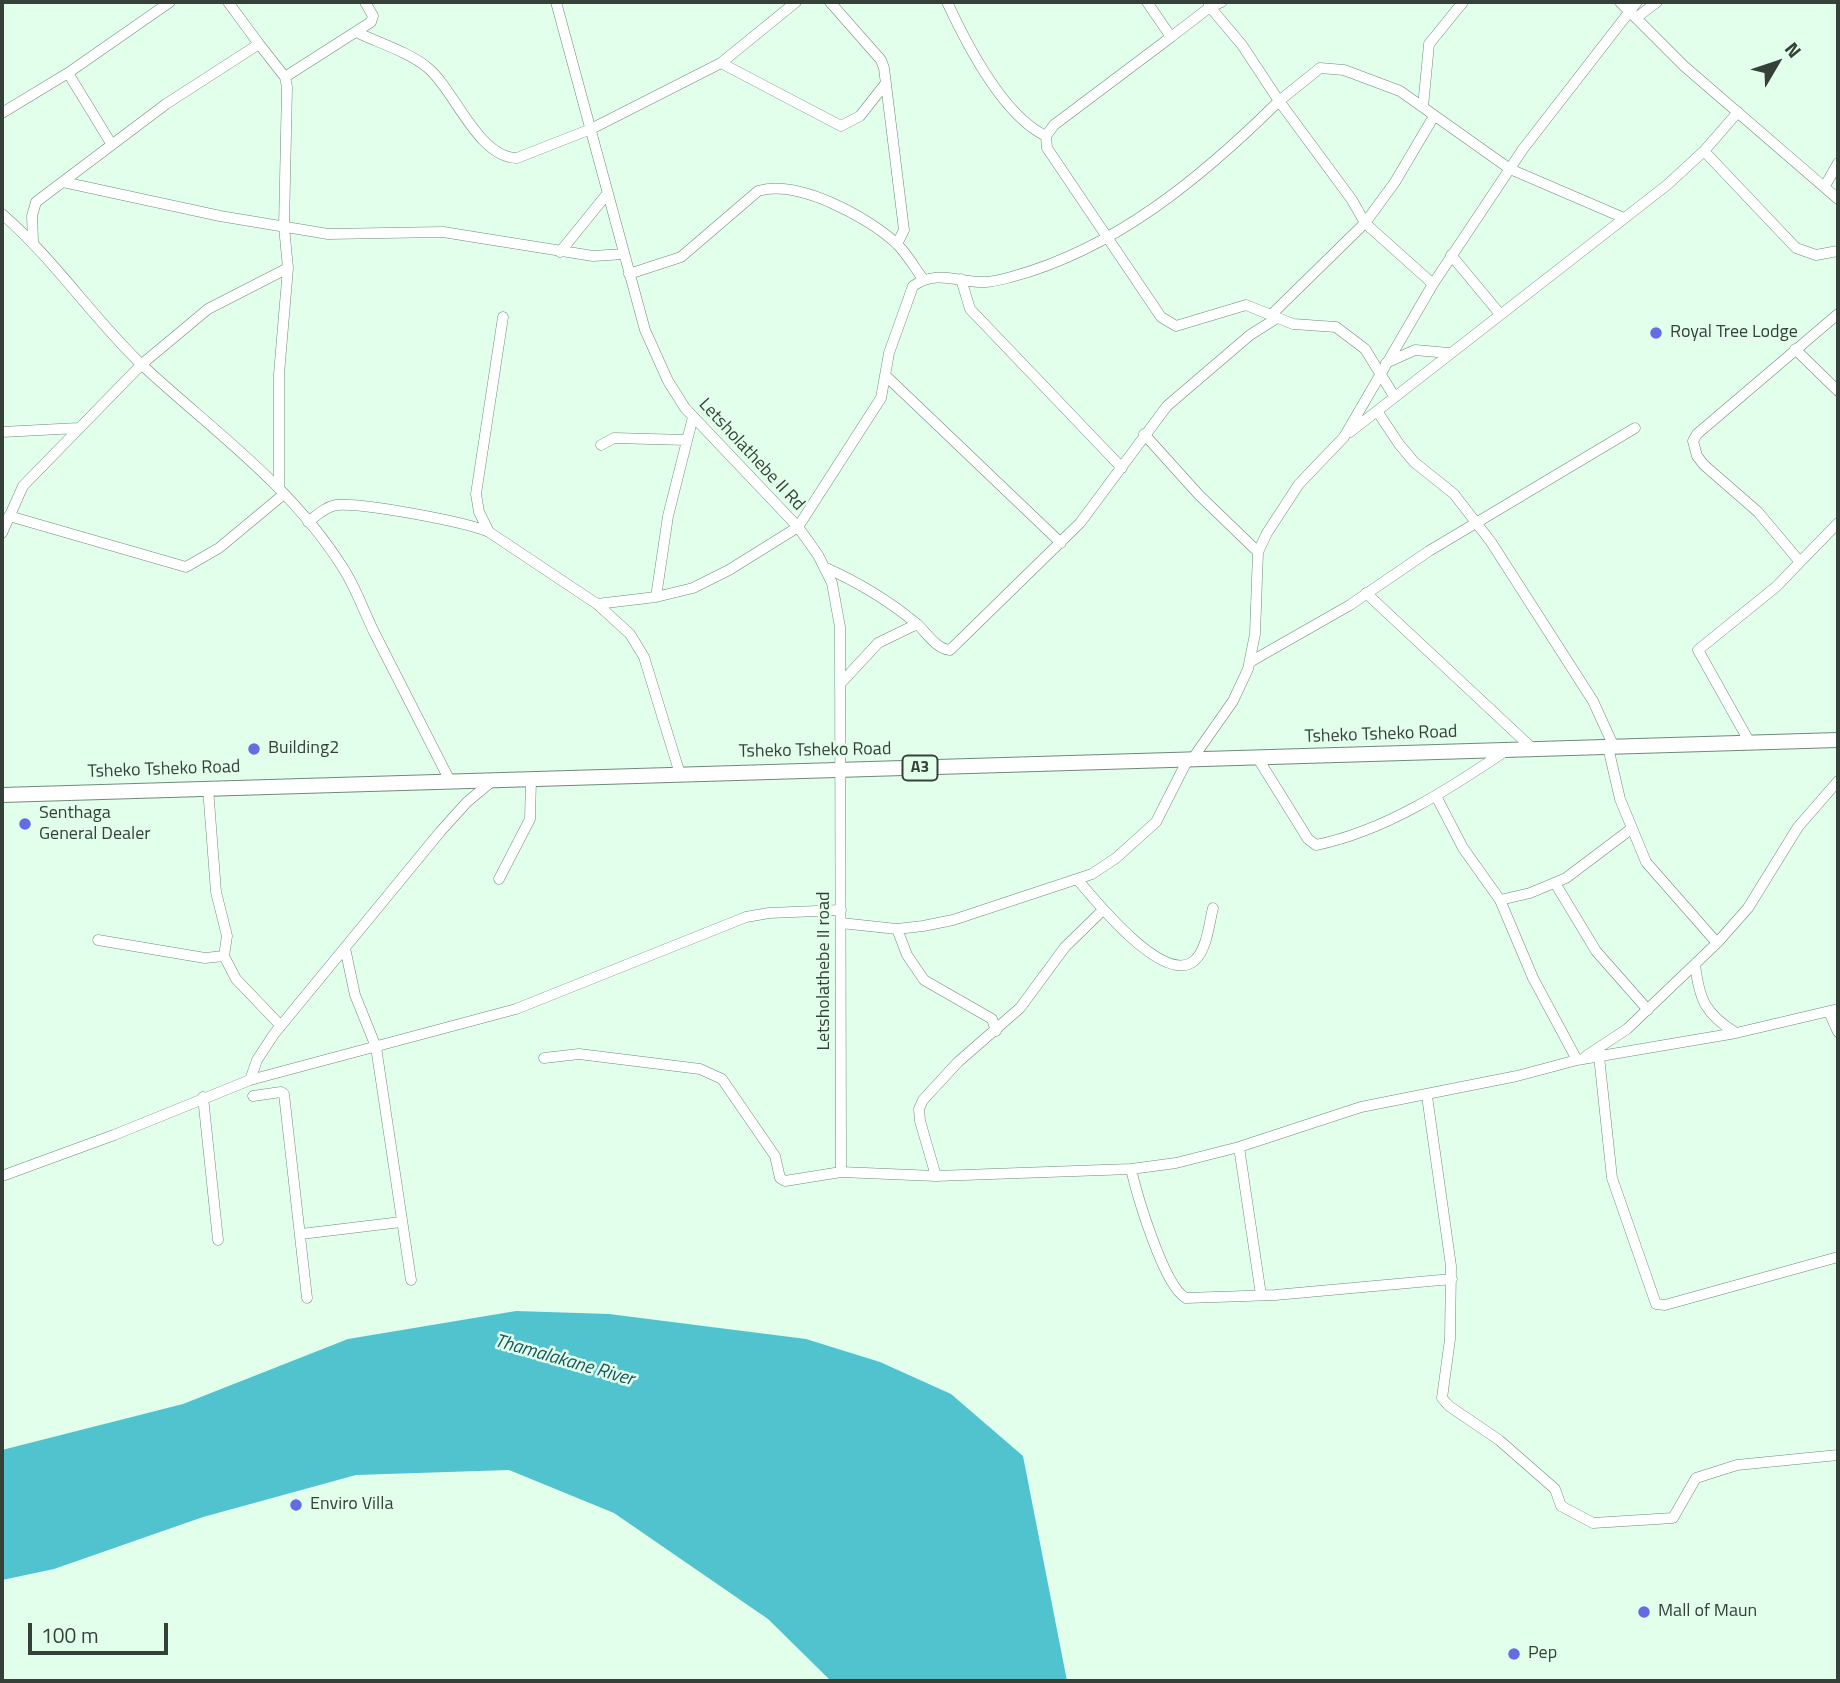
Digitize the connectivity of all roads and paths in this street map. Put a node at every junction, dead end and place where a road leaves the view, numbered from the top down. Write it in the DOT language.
graph roads {
  1 [pos="170,2"];
  2 [pos="228,2"];
  3 [pos="365,2"];
  4 [pos="556,2"];
  5 [pos="796,2"];
  6 [pos="830,2"];
  7 [pos="947,2"];
  8 [pos="1147,2"];
  9 [pos="1222,2"];
  10 [pos="1463,2"];
  11 [pos="1620,2"];
  12 [pos="1637,2"];
  13 [pos="1657,2"];
  14 [pos="1208,5"];
  15 [pos="1633,15"];
  16 [pos="356,32"];
  17 [pos="1171,37"];
  18 [pos="259,44"];
  19 [pos="721,63"];
  20 [pos="68,73"];
  21 [pos="285,77"];
  22 [pos="886,83"];
  23 [pos="1279,101"];
  24 [pos="1423,107"];
  25 [pos="1738,111"];
  26 [pos="2,113"];
  27 [pos="1434,116"];
  28 [pos="591,128"];
  29 [pos="1046,136"];
  30 [pos="112,145"];
  31 [pos="1704,151"];
  32 [pos="1838,163"];
  33 [pos="1510,169"];
  34 [pos="63,182"];
  35 [pos="1825,186"];
  36 [pos="607,194"];
  37 [pos="1838,199"];
  38 [pos="2,214"];
  39 [pos="1624,218"];
  40 [pos="1365,223"];
  41 [pos="284,227"];
  42 [pos="1104,237"];
  43 [pos="33,241"];
  44 [pos="897,244"];
  45 [pos="1838,251"];
  46 [pos="561,252"];
  47 [pos="624,254"];
  48 [pos="1451,255"];
  49 [pos="288,268"];
  50 [pos="629,274"];
  51 [pos="923,279"];
  52 [pos="961,279"];
  53 [pos="1433,284"];
  54 [pos="1500,314"];
  55 [pos="1838,314"];
  56 [pos="1274,316"];
  57 [pos="503,317"];
  58 [pos="1795,349"];
  59 [pos="1449,353"];
  60 [pos="142,364"];
  61 [pos="1383,367"];
  62 [pos="885,375"];
  63 [pos="1838,391"];
  64 [pos="1394,396"];
  65 [pos="1377,411"];
  66 [pos="692,417"];
  67 [pos="78,428"];
  68 [pos="1635,428"];
  69 [pos="2,432"];
  70 [pos="1144,434"];
  71 [pos="1344,437"];
  72 [pos="687,440"];
  73 [pos="601,445"];
  74 [pos="1122,468"];
  75 [pos="282,491"];
  76 [pos="9,516"];
  77 [pos="308,522"];
  78 [pos="1838,523"];
  79 [pos="1478,524"];
  80 [pos="798,527"];
  81 [pos="489,532"];
  82 [pos="2,533"];
  83 [pos="1060,542"];
  84 [pos="1258,552"];
  85 [pos="1800,562"];
  86 [pos="824,567"];
  87 [pos="1366,593"];
  88 [pos="656,597"];
  89 [pos="597,604"];
  90 [pos="917,624"];
  91 [pos="1250,662"];
  92 [pos="841,683"];
  93 [pos="1838,740"];
  94 [pos="1749,743"];
  95 [pos="1611,747"];
  96 [pos="1533,749"];
  97 [pos="1507,750"];
  98 [pos="1257,757"];
  99 [pos="1190,759"];
  100 [pos="842,771"];
  101 [pos="680,774"];
  102 [pos="531,779"];
  103 [pos="495,780"];
  104 [pos="450,781"];
  105 [pos="1838,781"];
  106 [pos="208,788"];
  107 [pos="2,795"];
  108 [pos="1436,796"];
  109 [pos="1631,829"];
  110 [pos="499,879"];
  111 [pos="1077,879"];
  112 [pos="1555,883"];
  113 [pos="1500,900"];
  114 [pos="1213,908"];
  115 [pos="841,910"];
  116 [pos="1103,910"];
  117 [pos="841,923"];
  118 [pos="897,929"];
  119 [pos="98,940"];
  120 [pos="1717,943"];
  121 [pos="345,948"];
  122 [pos="224,956"];
  123 [pos="1695,964"];
  124 [pos="1648,1010"];
  125 [pos="1834,1011"];
  126 [pos="281,1026"];
  127 [pos="996,1031"];
  128 [pos="1838,1032"];
  129 [pos="1736,1033"];
  130 [pos="376,1047"];
  131 [pos="1599,1056"];
  132 [pos="544,1058"];
  133 [pos="1578,1060"];
  134 [pos="250,1080"];
  135 [pos="253,1096"];
  136 [pos="1427,1096"];
  137 [pos="203,1097"];
  138 [pos="1239,1147"];
  139 [pos="1131,1169"];
  140 [pos="841,1172"];
  141 [pos="2,1176"];
  142 [pos="936,1176"];
  143 [pos="401,1222"];
  144 [pos="301,1234"];
  145 [pos="218,1240"];
  146 [pos="1838,1257"];
  147 [pos="1452,1279"];
  148 [pos="411,1280"];
  149 [pos="1261,1296"];
  150 [pos="307,1298"];
  151 [pos="1838,1455"];
  1 -- 20 [label="street"];
  2 -- 18 [label="street"];
  3 -- 16 [label="street"];
  4 -- 28 [label="street, Letsholathebe II Rd"];
  5 -- 19 [label="street"];
  6 -- 22 [label="street"];
  7 -- 29 [label="street"];
  8 -- 17 [label="street"];
  9 -- 14 [label="street"];
  10 -- 24 [label="street"];
  11 -- 15 [label="street"];
  12 -- 15 [label="street"];
  13 -- 15 [label="street"];
  14 -- 17 [label="street"];
  14 -- 23 [label="street"];
  15 -- 25 [label="street"];
  15 -- 33 [label="street"];
  16 -- 21 [label="street"];
  16 -- 28 [label="street"];
  17 -- 29 [label="street"];
  18 -- 21 [label="street"];
  18 -- 30 [label="street"];
  19 -- 22 [label="street"];
  19 -- 28 [label="street"];
  20 -- 26 [label="street"];
  20 -- 30 [label="street"];
  21 -- 41 [label="street"];
  22 -- 44 [label="street"];
  23 -- 24 [label="street"];
  23 -- 40 [label="street"];
  23 -- 42 [label="street"];
  24 -- 27 [label="street"];
  25 -- 31 [label="street"];
  25 -- 35 [label="street"];
  27 -- 33 [label="street"];
  27 -- 40 [label="street"];
  28 -- 36 [label="street, Letsholathebe II Rd"];
  29 -- 42 [label="street"];
  30 -- 34 [label="street"];
  31 -- 39 [label="street"];
  31 -- 45 [label="street"];
  32 -- 35 [label="street"];
  33 -- 39 [label="street"];
  33 -- 48 [label="street"];
  34 -- 41 [label="street"];
  34 -- 43 [label="street"];
  35 -- 37 [label="street"];
  36 -- 46 [label="street"];
  36 -- 47 [label="street, Letsholathebe II Rd"];
  38 -- 43 [label="street"];
  39 -- 54 [label="street"];
  40 -- 53 [label="street"];
  40 -- 56 [label="street"];
  41 -- 46 [label="street"];
  41 -- 49 [label="street"];
  42 -- 52 [label="street"];
  42 -- 56 [label="street"];
  43 -- 60 [label="street"];
  44 -- 50 [label="street"];
  44 -- 51 [label="street"];
  46 -- 47 [label="street"];
  47 -- 50 [label="street, Letsholathebe II Rd"];
  48 -- 53 [label="street"];
  48 -- 54 [label="street"];
  49 -- 60 [label="street"];
  49 -- 75 [label="street"];
  50 -- 66 [label="street, Letsholathebe II Rd"];
  51 -- 52 [label="street"];
  51 -- 62 [label="street"];
  52 -- 74 [label="street"];
  53 -- 61 [label="street"];
  54 -- 59 [label="street"];
  55 -- 58 [label="street"];
  56 -- 61 [label="street"];
  56 -- 70 [label="street"];
  57 -- 81 [label="street"];
  58 -- 63 [label="street"];
  58 -- 85 [label="street"];
  59 -- 61 [label="street"];
  59 -- 64 [label="street"];
  60 -- 67 [label="street"];
  60 -- 75 [label="street"];
  61 -- 64 [label="street"];
  61 -- 71 [label="street"];
  62 -- 80 [label="street"];
  62 -- 83 [label="street"];
  64 -- 65 [label="street"];
  65 -- 71 [label="street"];
  65 -- 79 [label="street"];
  66 -- 72 [label="street"];
  66 -- 80 [label="street, Letsholathebe II Rd"];
  67 -- 69 [label="street"];
  67 -- 76 [label="street"];
  68 -- 79 [label="street"];
  70 -- 74 [label="street"];
  70 -- 84 [label="street"];
  71 -- 84 [label="street"];
  72 -- 73 [label="street"];
  72 -- 88 [label="street"];
  74 -- 83 [label="street"];
  75 -- 76 [label="street"];
  75 -- 77 [label="street"];
  76 -- 82 [label="street"];
  77 -- 81 [label="street"];
  77 -- 104 [label="street"];
  78 -- 85 [label="street"];
  79 -- 87 [label="street"];
  79 -- 95 [label="street"];
  80 -- 86 [label="street, Letsholathebe II Rd"];
  80 -- 88 [label="street"];
  81 -- 89 [label="street"];
  83 -- 90 [label="street"];
  84 -- 91 [label="street"];
  85 -- 94 [label="street"];
  86 -- 90 [label="street"];
  86 -- 92 [label="street, Letsholathebe II Rd"];
  87 -- 91 [label="street"];
  87 -- 96 [label="street"];
  88 -- 89 [label="street"];
  89 -- 101 [label="street"];
  90 -- 92 [label="street"];
  91 -- 99 [label="street"];
  92 -- 100 [label="street, Letsholathebe II Rd"];
  93 -- 94 [label="highway, Tsheko Tsheko Road / A3"];
  94 -- 95 [label="highway, Tsheko Tsheko Road / A3"];
  95 -- 96 [label="highway, Tsheko Tsheko Road / A3"];
  95 -- 109 [label="street"];
  96 -- 97 [label="highway, Tsheko Tsheko Road / A3"];
  97 -- 98 [label="highway, Tsheko Tsheko Road / A3"];
  97 -- 108 [label="street"];
  98 -- 99 [label="highway, Tsheko Tsheko Road / A3"];
  98 -- 108 [label="street"];
  99 -- 100 [label="highway, Tsheko Tsheko Road / A3"];
  99 -- 111 [label="street"];
  100 -- 101 [label="highway, Tsheko Tsheko Road / A3"];
  100 -- 115 [label="street, Letsholathebe II road"];
  101 -- 102 [label="highway, Tsheko Tsheko Road / A3"];
  102 -- 103 [label="highway, Tsheko Tsheko Road / A3"];
  102 -- 110 [label="street"];
  103 -- 104 [label="highway, Tsheko Tsheko Road / A3"];
  103 -- 121 [label="street"];
  104 -- 106 [label="highway, Tsheko Tsheko Road / A3"];
  105 -- 120 [label="street"];
  106 -- 107 [label="highway, Tsheko Tsheko Road / A3"];
  106 -- 122 [label="street"];
  108 -- 113 [label="street"];
  109 -- 112 [label="street"];
  109 -- 120 [label="street"];
  111 -- 116 [label="street"];
  111 -- 118 [label="street"];
  112 -- 113 [label="street"];
  112 -- 124 [label="street"];
  113 -- 133 [label="street"];
  114 -- 116 [label="street"];
  115 -- 117 [label="street, Letsholathebe II road"];
  115 -- 130 [label="street"];
  116 -- 127 [label="street"];
  117 -- 118 [label="street"];
  117 -- 140 [label="street, Letsholathebe II road"];
  118 -- 127 [label="street"];
  119 -- 122 [label="street"];
  120 -- 123 [label="street"];
  121 -- 126 [label="street"];
  121 -- 130 [label="street"];
  122 -- 126 [label="street"];
  123 -- 124 [label="street"];
  123 -- 129 [label="street"];
  124 -- 133 [label="street"];
  125 -- 128 [label="street"];
  125 -- 129 [label="street"];
  126 -- 134 [label="street"];
  127 -- 142 [label="street"];
  129 -- 131 [label="street"];
  130 -- 134 [label="street"];
  130 -- 143 [label="street"];
  131 -- 133 [label="street"];
  131 -- 146 [label="street"];
  132 -- 140 [label="street"];
  133 -- 136 [label="street"];
  134 -- 137 [label="street"];
  135 -- 144 [label="street"];
  136 -- 138 [label="street"];
  136 -- 147 [label="street"];
  137 -- 141 [label="street"];
  137 -- 145 [label="street"];
  138 -- 139 [label="street"];
  138 -- 149 [label="street"];
  139 -- 142 [label="street"];
  139 -- 149 [label="street"];
  140 -- 142 [label="street"];
  143 -- 144 [label="street"];
  143 -- 148 [label="street"];
  144 -- 150 [label="street"];
  147 -- 149 [label="street"];
  147 -- 151 [label="street"];
}
